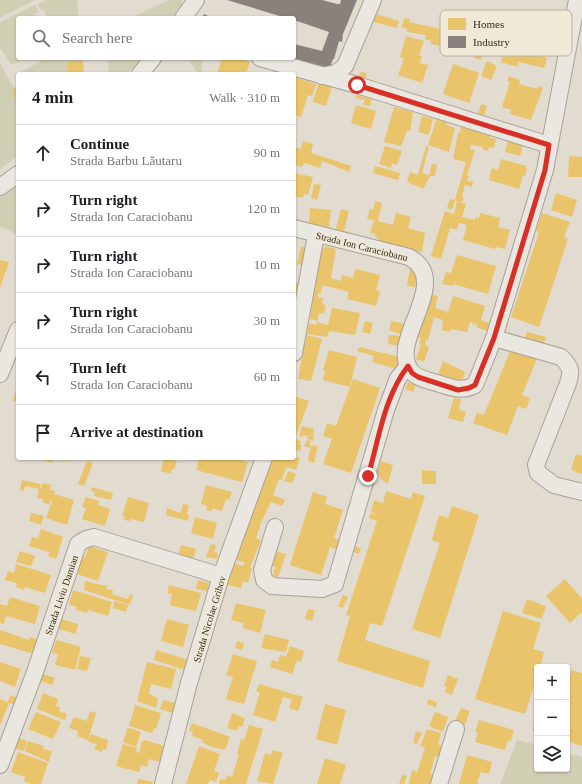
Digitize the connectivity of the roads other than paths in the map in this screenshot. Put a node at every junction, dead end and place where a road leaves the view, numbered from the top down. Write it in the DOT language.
graph roads {
  1 [pos="196,0"];
  2 [pos="373,0"];
  3 [pos="576,0"];
  4 [pos="184,16"];
  5 [pos="572,21"];
  6 [pos="566,56"];
  7 [pos="151,60"];
  8 [pos="267,60"];
  9 [pos="142,72"];
  10 [pos="322,76"];
  11 [pos="549,145"];
  12 [pos="16,175"];
  13 [pos="0,187"];
  14 [pos="296,229"];
  15 [pos="316,235"];
  16 [pos="16,335"];
  17 [pos="494,338"];
  18 [pos="296,342"];
  19 [pos="408,366"];
  20 [pos="0,374"];
  21 [pos="263,460"];
  22 [pos="582,492"];
  23 [pos="275,527"];
  24 [pos="222,576"];
  25 [pos="456,729"];
  26 [pos="0,765"];
  27 [pos="163,784"];
  28 [pos="439,784"];
  1 -- 4 [label="street"];
  2 -- 10 [label="street"];
  3 -- 5 [label="street"];
  6 -- 11 [label="street"];
  7 -- 9 [label="street"];
  8 -- 10 [label="street"];
  10 -- 11 [label="street"];
  11 -- 17 [label="street"];
  12 -- 13 [label="street"];
  14 -- 15 [label="street, Strada Ion Caraciobanu"];
  15 -- 18 [label="street"];
  15 -- 19 [label="street, Strada Ion Caraciobanu"];
  16 -- 20 [label="street"];
  17 -- 19 [label="street"];
  17 -- 22 [label="street"];
  19 -- 23 [label="street"];
  21 -- 24 [label="street, Strada Nicolae Gribov"];
  24 -- 26 [label="street, Strada Liviu Damian"];
  24 -- 27 [label="street, Strada Nicolae Gribov"];
  25 -- 28 [label="street"];
}
